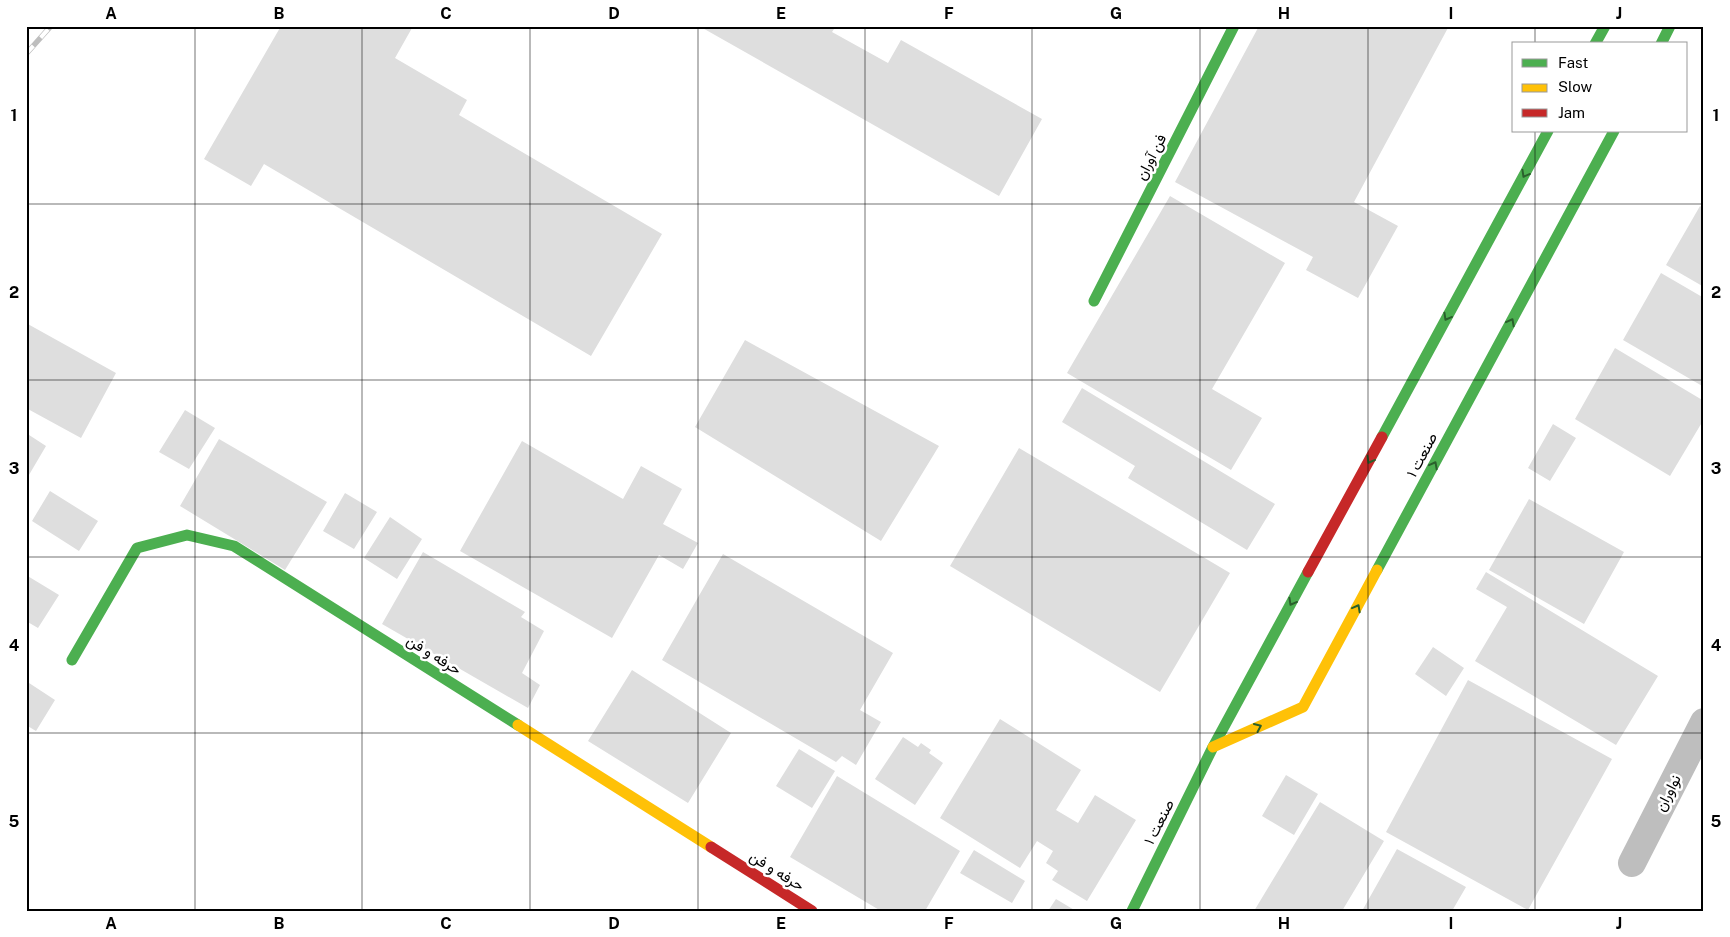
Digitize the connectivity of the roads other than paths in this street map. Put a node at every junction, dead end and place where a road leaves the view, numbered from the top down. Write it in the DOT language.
graph roads {
  1 [pos="1234,26"];
  2 [pos="1605,26"];
  3 [pos="1670,26"];
  4 [pos="1596,42"];
  5 [pos="1662,42"];
  6 [pos="1547,132"];
  7 [pos="1613,132"];
  8 [pos="1094,301"];
  9 [pos="72,660"];
  10 [pos="1704,722"];
  11 [pos="1213,747"];
  12 [pos="1632,863"];
  13 [pos="812,911"];
  14 [pos="1132,911"];
  1 -- 8 [label="street, فن آوران"];
  2 -- 4 [label="street"];
  3 -- 5 [label="street"];
  6 -- 11 [label="street, صنعت ۱, one-way"];
  11 -- 7 [label="street, صنعت ۱, one-way"];
  9 -- 13 [label="street, حرفه و فن"];
  10 -- 12 [label="street, نواوران"];
  11 -- 14 [label="street, صنعت ۱"];
}
